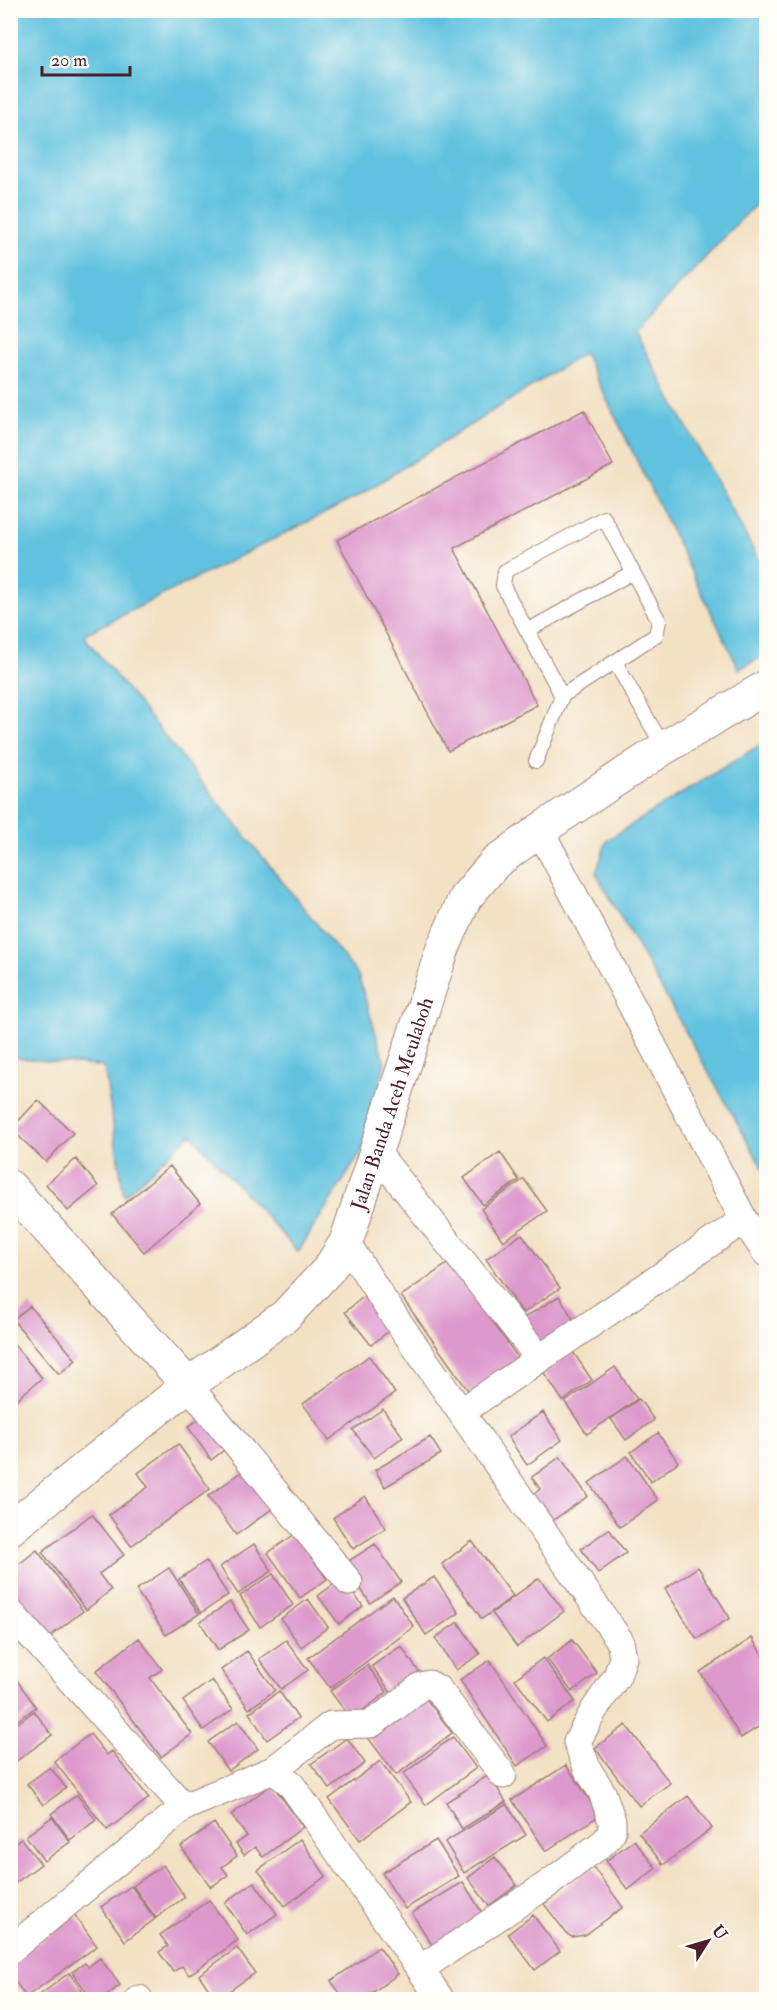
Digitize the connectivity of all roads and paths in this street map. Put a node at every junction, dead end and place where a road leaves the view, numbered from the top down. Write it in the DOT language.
graph roads {
  1 [pos="633,572"];
  2 [pos="527,632"];
  3 [pos="615,662"];
  4 [pos="766,687"];
  5 [pos="562,696"];
  6 [pos="664,748"];
  7 [pos="536,761"];
  8 [pos="540,830"];
  9 [pos="376,1153"];
  10 [pos="10,1187"];
  11 [pos="744,1220"];
  12 [pos="345,1242"];
  13 [pos="766,1253"];
  14 [pos="540,1359"];
  15 [pos="188,1385"];
  16 [pos="460,1412"];
  17 [pos="10,1529"];
  18 [pos="349,1582"];
  19 [pos="10,1612"];
  20 [pos="273,1770"];
  21 [pos="503,1775"];
  22 [pos="184,1807"];
  23 [pos="10,1950"];
  24 [pos="420,1969"];
  25 [pos="441,2000"];
  1 -- 2 [label="lane"];
  1 -- 2 [label="lane"];
  1 -- 3 [label="lane"];
  2 -- 5 [label="lane"];
  3 -- 5 [label="lane"];
  3 -- 6 [label="lane"];
  4 -- 6 [label="main road, Jalan Banda Aceh Meulaboh"];
  5 -- 7 [label="lane"];
  6 -- 8 [label="main road, Jalan Banda Aceh Meulaboh"];
  8 -- 9 [label="main road, Jalan Banda Aceh Meulaboh"];
  8 -- 11 [label="street"];
  9 -- 12 [label="main road, Jalan Banda Aceh Meulaboh"];
  9 -- 14 [label="street"];
  10 -- 15 [label="main road"];
  11 -- 13 [label="street"];
  11 -- 14 [label="street"];
  12 -- 15 [label="main road, Jalan Banda Aceh Meulaboh"];
  12 -- 16 [label="street"];
  14 -- 16 [label="street"];
  15 -- 17 [label="main road, Jalan Banda Aceh Meulaboh"];
  15 -- 18 [label="street"];
  16 -- 24 [label="street"];
  19 -- 22 [label="street"];
  20 -- 21 [label="street"];
  20 -- 22 [label="street"];
  20 -- 24 [label="street"];
  22 -- 23 [label="street"];
  24 -- 25 [label="street"];
}
